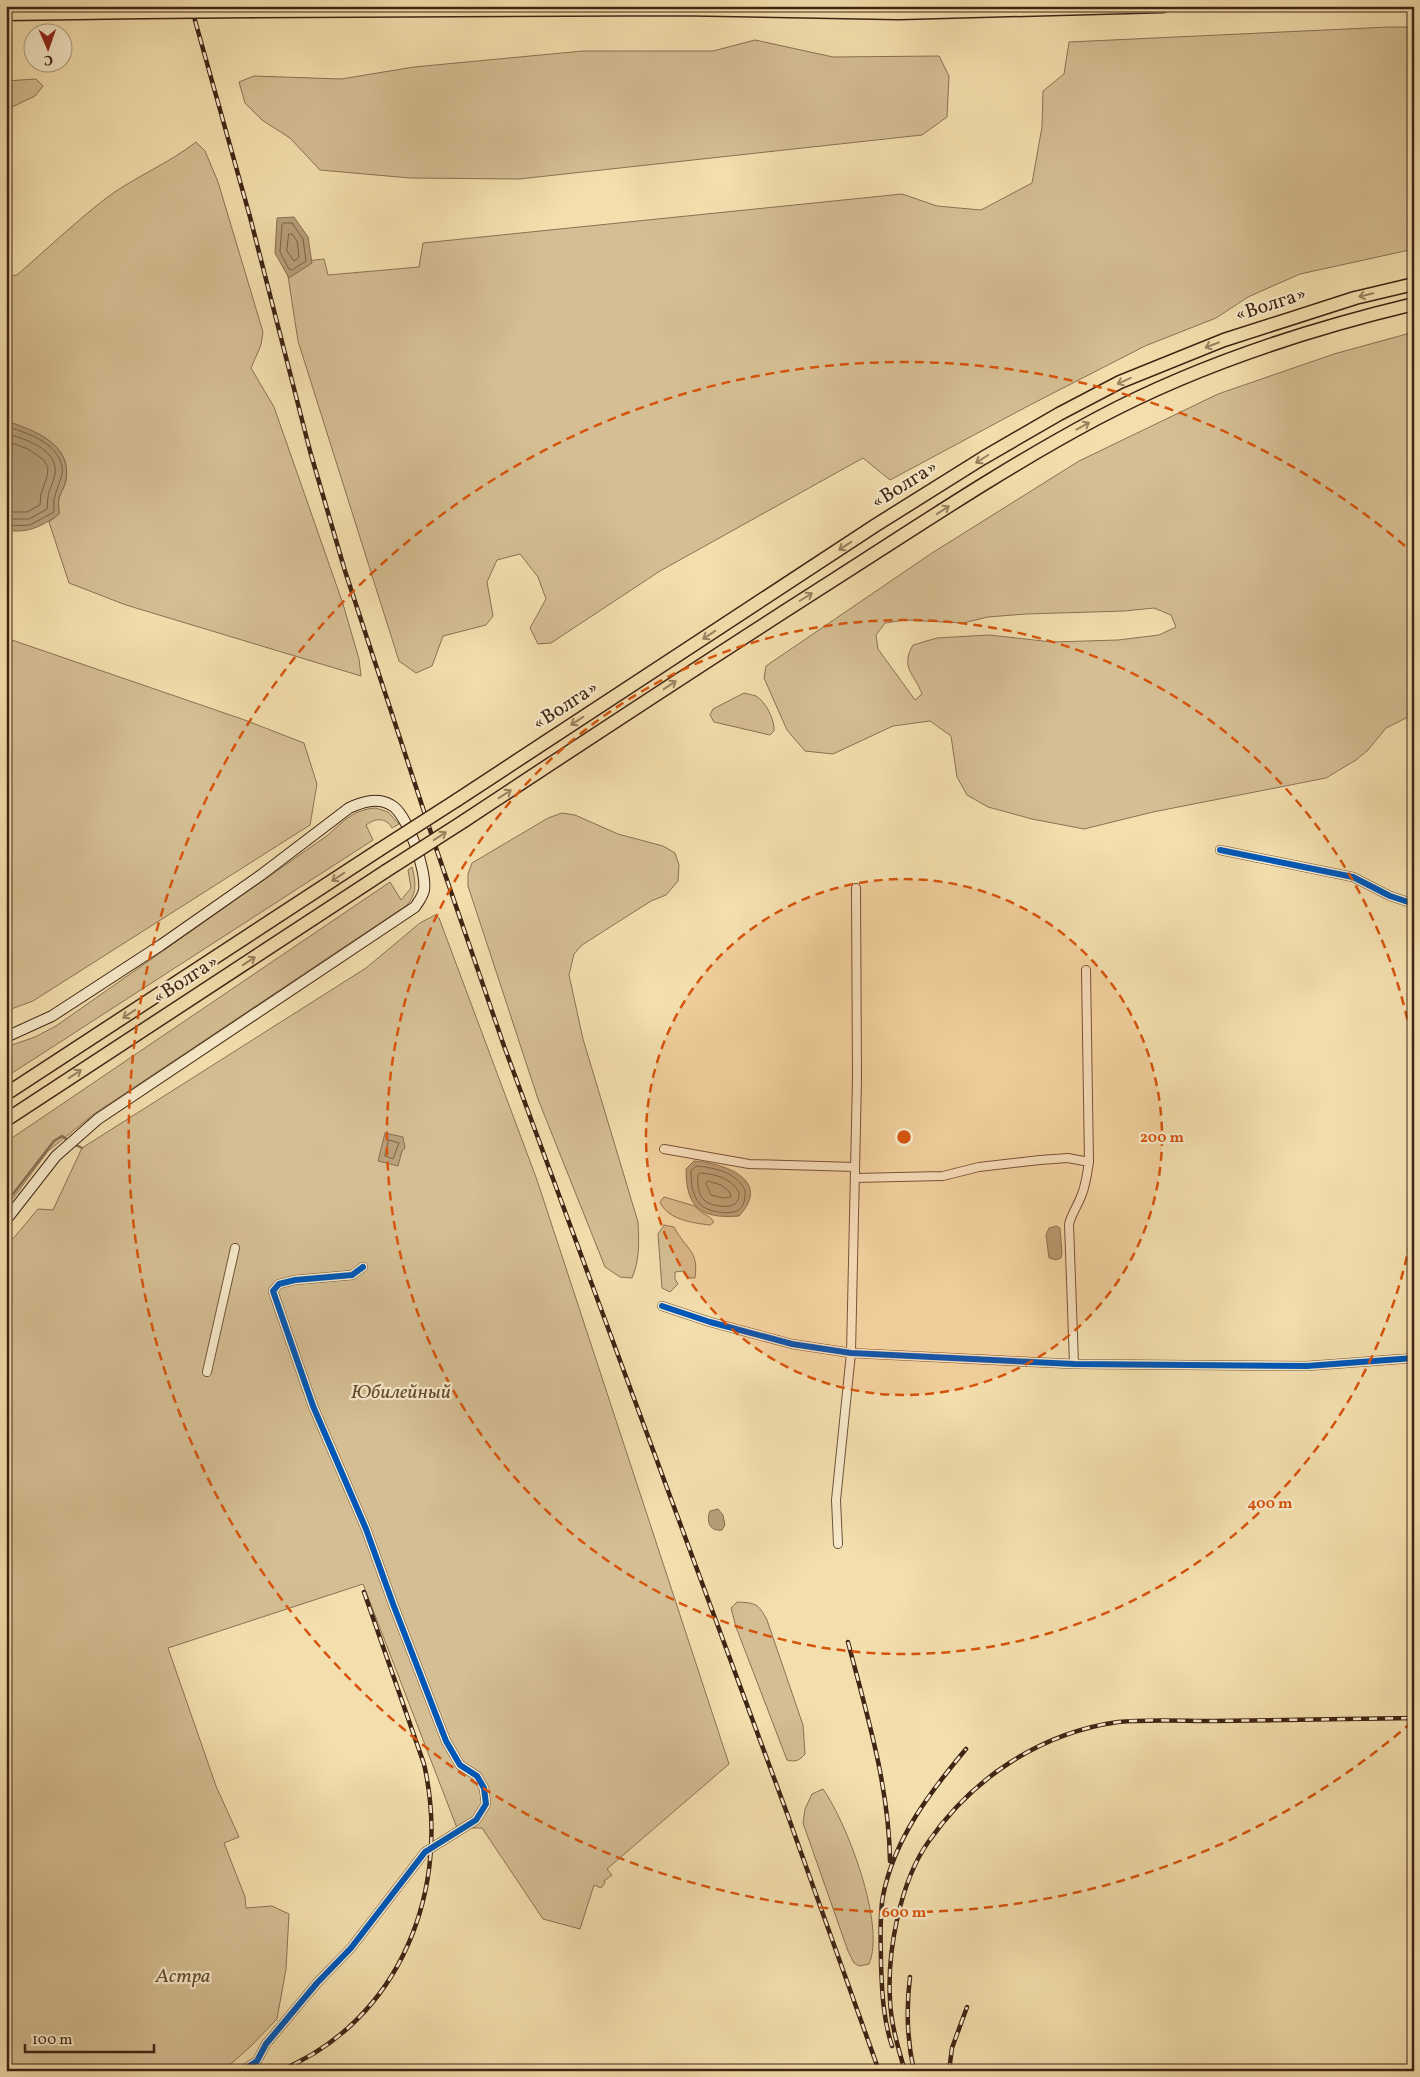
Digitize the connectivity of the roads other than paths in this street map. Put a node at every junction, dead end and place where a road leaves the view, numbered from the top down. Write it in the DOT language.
graph roads {
  1 [pos="1163,6"];
  2 [pos="6,14"];
  3 [pos="1414,284"];
  4 [pos="1414,304"];
  5 [pos="1220,850"];
  6 [pos="856,888"];
  7 [pos="1414,904"];
  8 [pos="1086,970"];
  9 [pos="6,1037"];
  10 [pos="6,1094"];
  11 [pos="6,1120"];
  12 [pos="664,1149"];
  13 [pos="1089,1162"];
  14 [pos="855,1167"];
  15 [pos="855,1178"];
  16 [pos="6,1220"];
  17 [pos="235,1248"];
  18 [pos="363,1267"];
  19 [pos="662,1306"];
  20 [pos="851,1353"];
  21 [pos="1414,1358"];
  22 [pos="1074,1364"];
  23 [pos="207,1372"];
  24 [pos="838,1544"];
  25 [pos="242,2071"];
  1 -- 2 [label="highway, bridge"];
  3 -- 10 [label="highway, «Волга», one-way, bridge"];
  11 -- 4 [label="highway, «Волга», one-way, bridge"];
  5 -- 7 [label="street"];
  6 -- 14 [label="street"];
  8 -- 13 [label="street"];
  9 -- 16 [label="main road"];
  12 -- 14 [label="street"];
  13 -- 15 [label="street"];
  13 -- 22 [label="street"];
  14 -- 15 [label="street"];
  15 -- 20 [label="street"];
  17 -- 23 [label="street"];
  18 -- 25 [label="street"];
  19 -- 20 [label="street"];
  20 -- 22 [label="street"];
  20 -- 24 [label="street"];
  21 -- 22 [label="street"];
}
